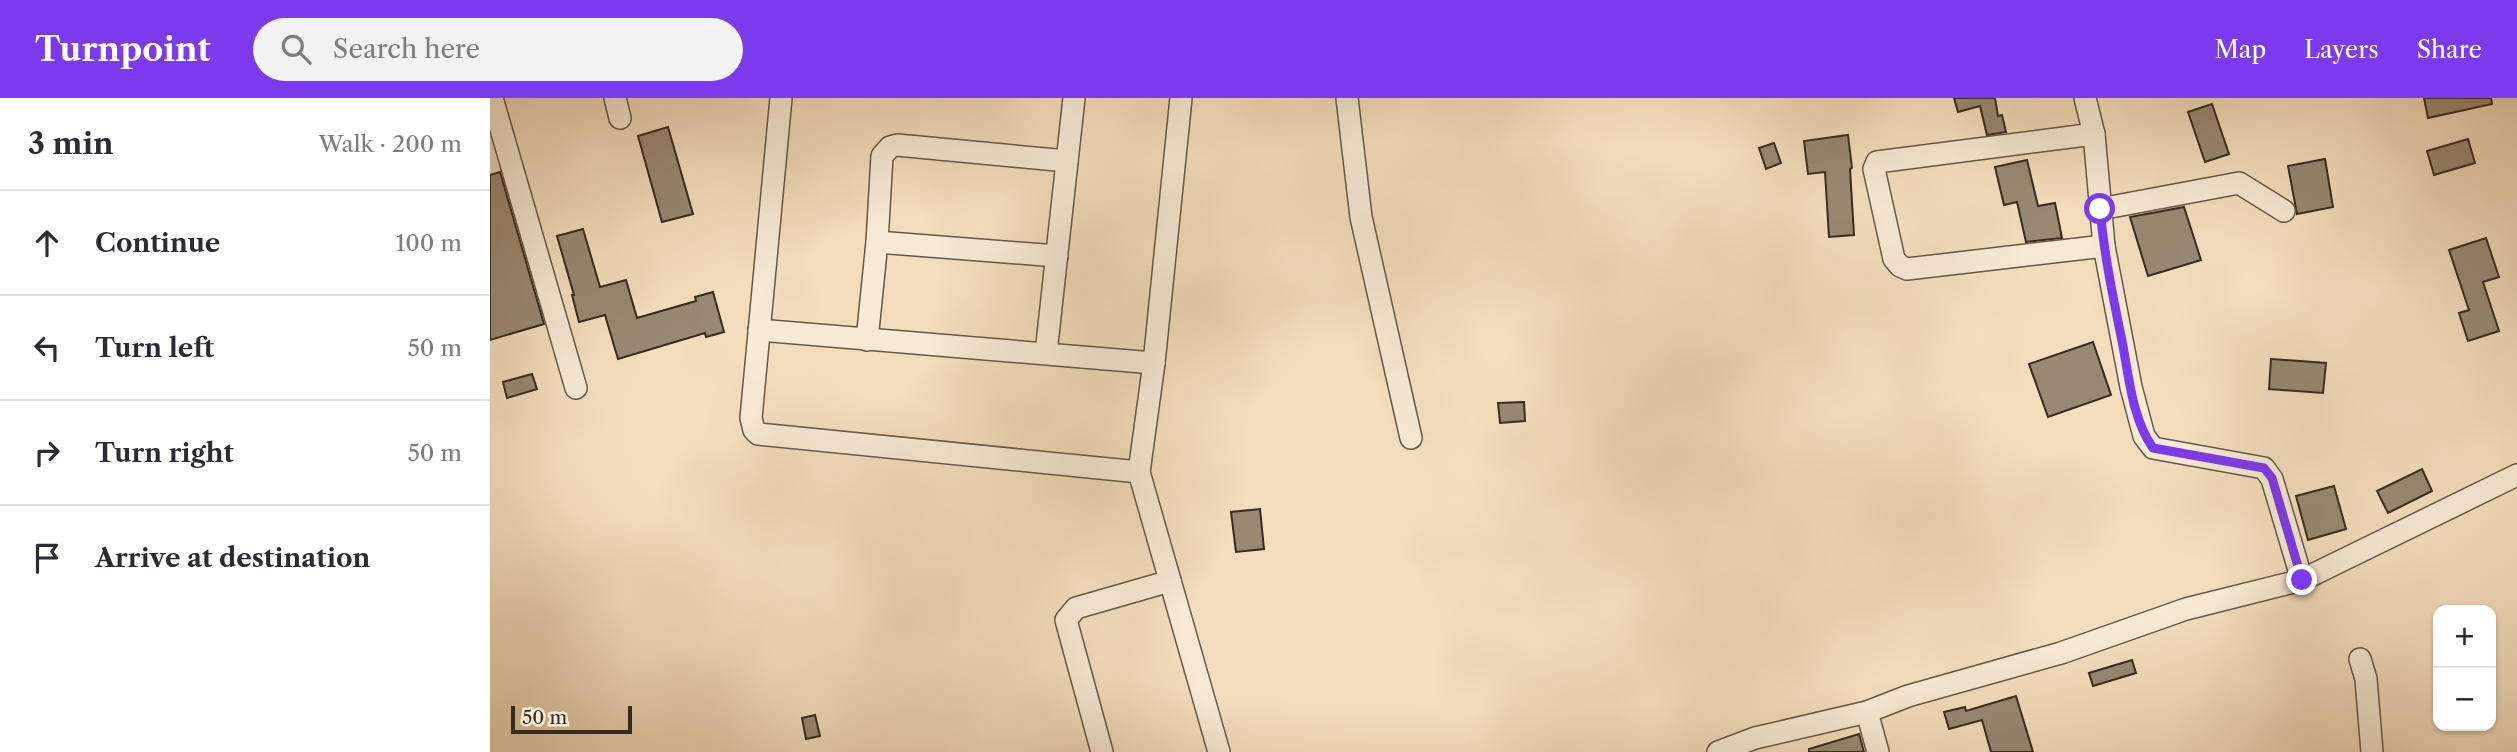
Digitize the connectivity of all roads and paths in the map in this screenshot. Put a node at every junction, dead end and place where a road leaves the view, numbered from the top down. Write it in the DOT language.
graph roads {
  1 [pos="492,98"];
  2 [pos="781,98"];
  3 [pos="1074,98"];
  4 [pos="1181,98"];
  5 [pos="1347,98"];
  6 [pos="2085,98"];
  7 [pos="2094,134"];
  8 [pos="1067,161"];
  9 [pos="2100,209"];
  10 [pos="2284,211"];
  11 [pos="877,242"];
  12 [pos="2104,246"];
  13 [pos="1057,256"];
  14 [pos="760,330"];
  15 [pos="867,340"];
  16 [pos="1046,353"];
  17 [pos="1154,363"];
  18 [pos="576,388"];
  19 [pos="1410,438"];
  20 [pos="1139,472"];
  21 [pos="2517,475"];
  22 [pos="2302,580"];
  23 [pos="1170,581"];
  24 [pos="2360,659"];
  25 [pos="1867,712"];
  26 [pos="1102,752"];
  27 [pos="1219,752"];
  28 [pos="1718,752"];
  29 [pos="1878,752"];
  30 [pos="2372,752"];
  1 -- 18 [label="street"];
  2 -- 14 [label="street"];
  3 -- 8 [label="street"];
  4 -- 17 [label="street"];
  5 -- 19 [label="street"];
  6 -- 7 [label="street"];
  7 -- 9 [label="street"];
  7 -- 12 [label="street"];
  8 -- 11 [label="street"];
  8 -- 13 [label="street"];
  9 -- 10 [label="street"];
  9 -- 12 [label="street"];
  11 -- 13 [label="street"];
  11 -- 15 [label="street"];
  12 -- 22 [label="street"];
  13 -- 16 [label="street"];
  14 -- 15 [label="street"];
  14 -- 20 [label="street"];
  15 -- 16 [label="street"];
  16 -- 17 [label="street"];
  17 -- 20 [label="street"];
  20 -- 23 [label="street"];
  21 -- 22 [label="street"];
  22 -- 25 [label="street"];
  23 -- 26 [label="street"];
  23 -- 27 [label="street"];
  24 -- 30 [label="street"];
  25 -- 28 [label="street"];
  25 -- 29 [label="street"];
}
